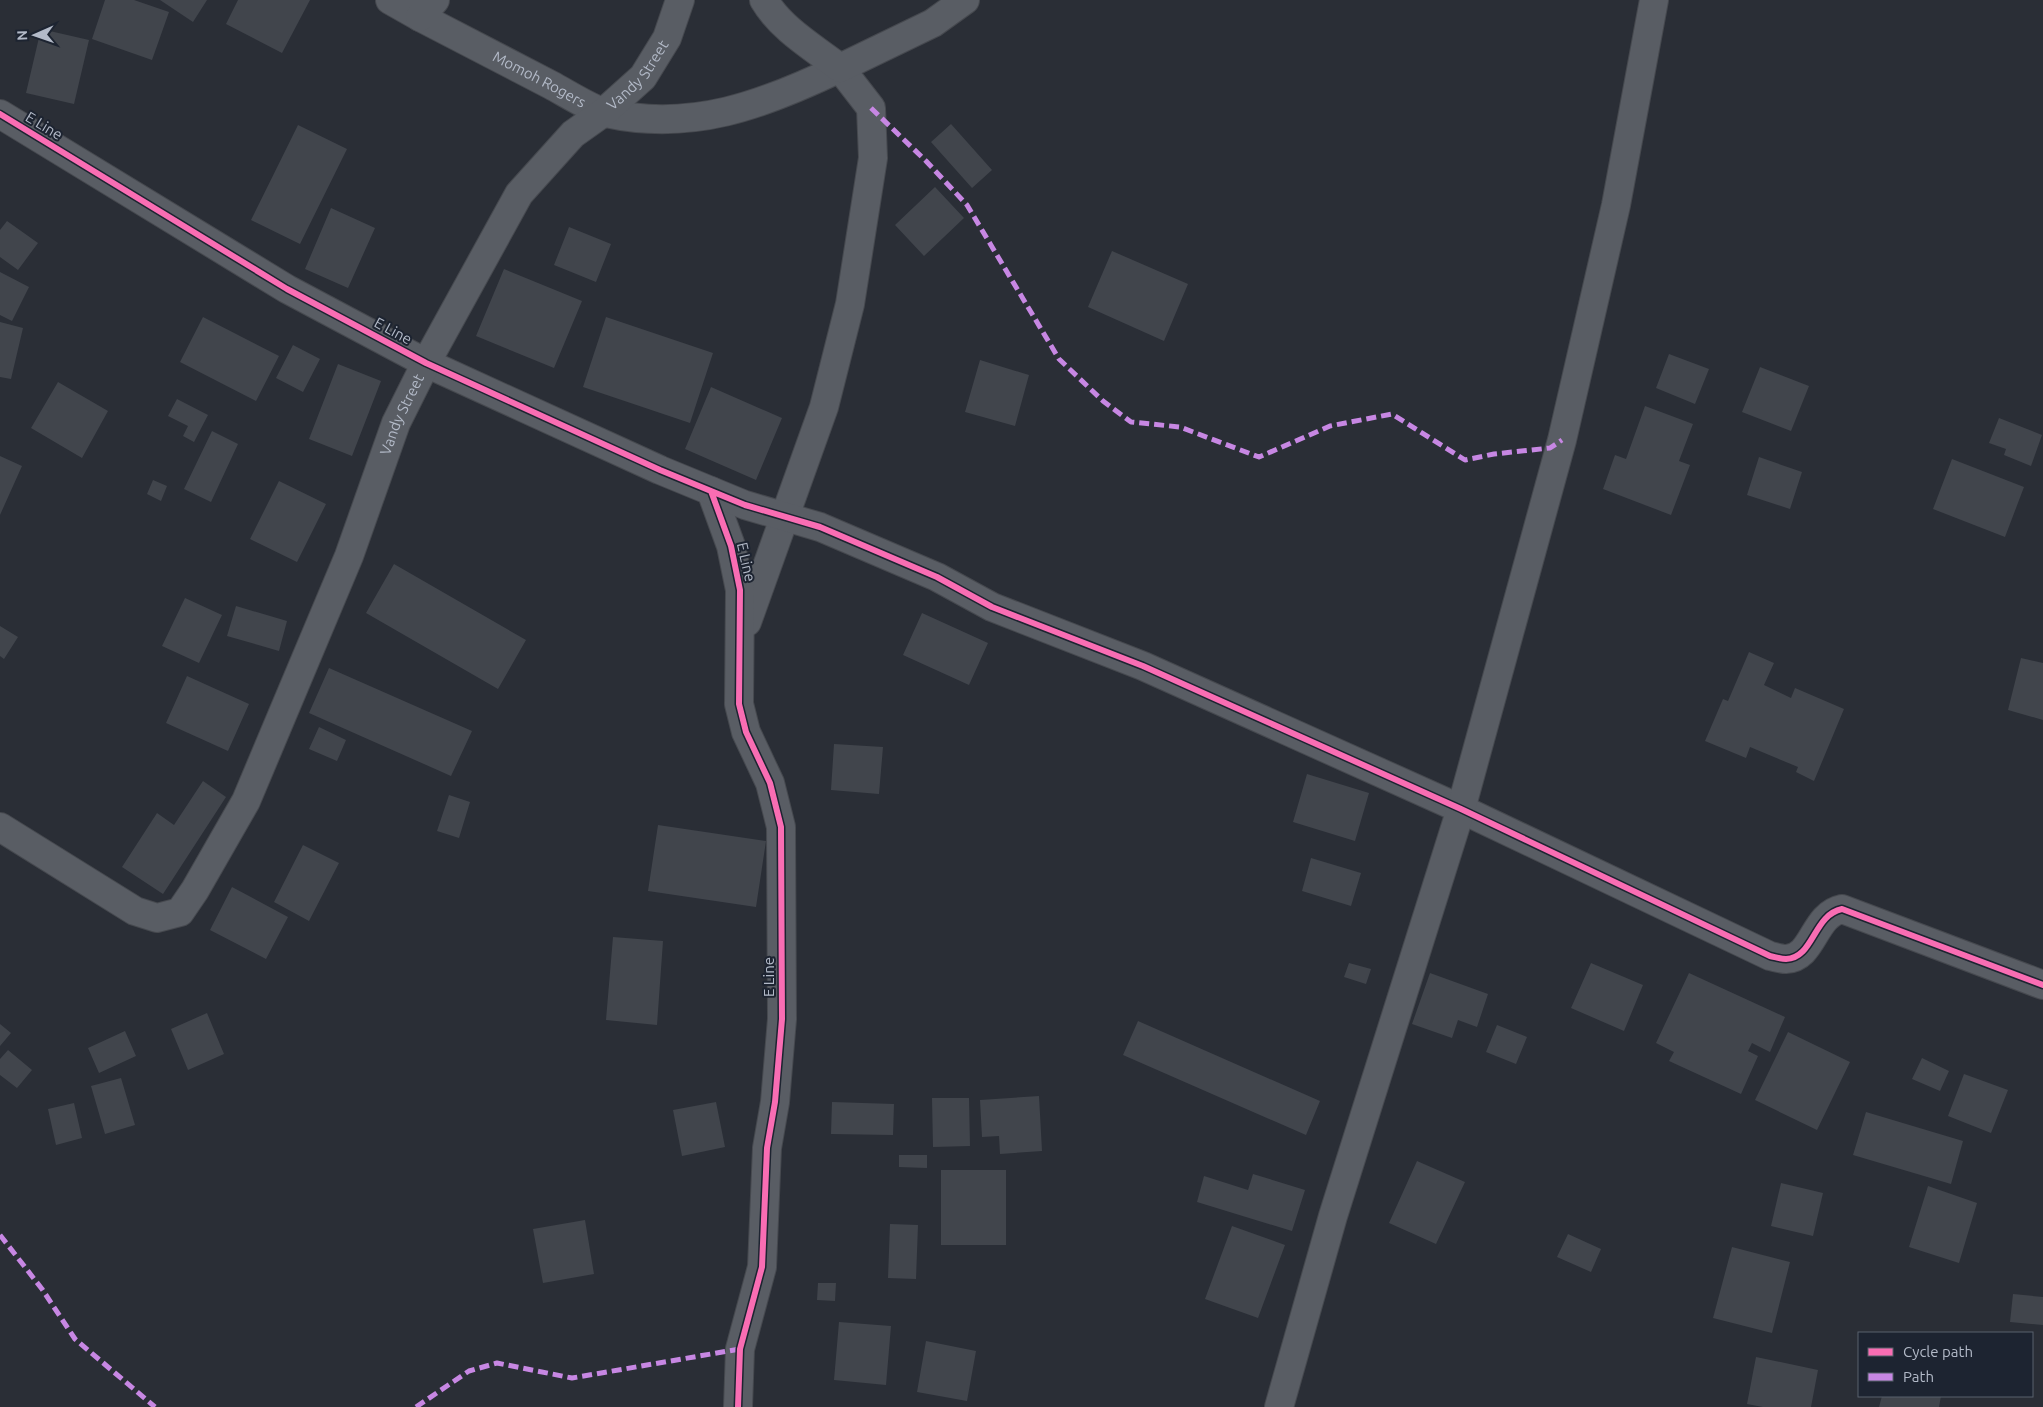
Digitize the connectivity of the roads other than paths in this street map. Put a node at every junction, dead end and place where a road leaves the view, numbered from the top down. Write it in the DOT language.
graph roads {
  1 [pos="390,0"];
  2 [pos="680,0"];
  3 [pos="764,0"];
  4 [pos="965,0"];
  5 [pos="1654,0"];
  6 [pos="427,9"];
  7 [pos="840,68"];
  8 [pos="604,112"];
  9 [pos="0,114"];
  10 [pos="426,363"];
  11 [pos="711,491"];
  12 [pos="784,516"];
  13 [pos="740,645"];
  14 [pos="1461,809"];
  15 [pos="0,827"];
  16 [pos="2043,985"];
  17 [pos="738,1407"];
  18 [pos="1279,1407"];
  1 -- 6 [label="street, Momoh Rogers"];
  2 -- 8 [label="street, Vandy Street"];
  3 -- 7 [label="street"];
  4 -- 7 [label="street, Momoh Rogers"];
  5 -- 14 [label="street"];
  6 -- 8 [label="street, Momoh Rogers"];
  7 -- 8 [label="street, Momoh Rogers"];
  7 -- 12 [label="street"];
  8 -- 10 [label="street, Vandy Street"];
  9 -- 10 [label="street, E Line"];
  10 -- 11 [label="street, E Line"];
  10 -- 15 [label="street, Vandy Street"];
  11 -- 12 [label="street"];
  11 -- 13 [label="street, E Line"];
  12 -- 13 [label="street"];
  12 -- 14 [label="street"];
  13 -- 17 [label="street, E Line"];
  14 -- 16 [label="street"];
  14 -- 18 [label="street"];
}
